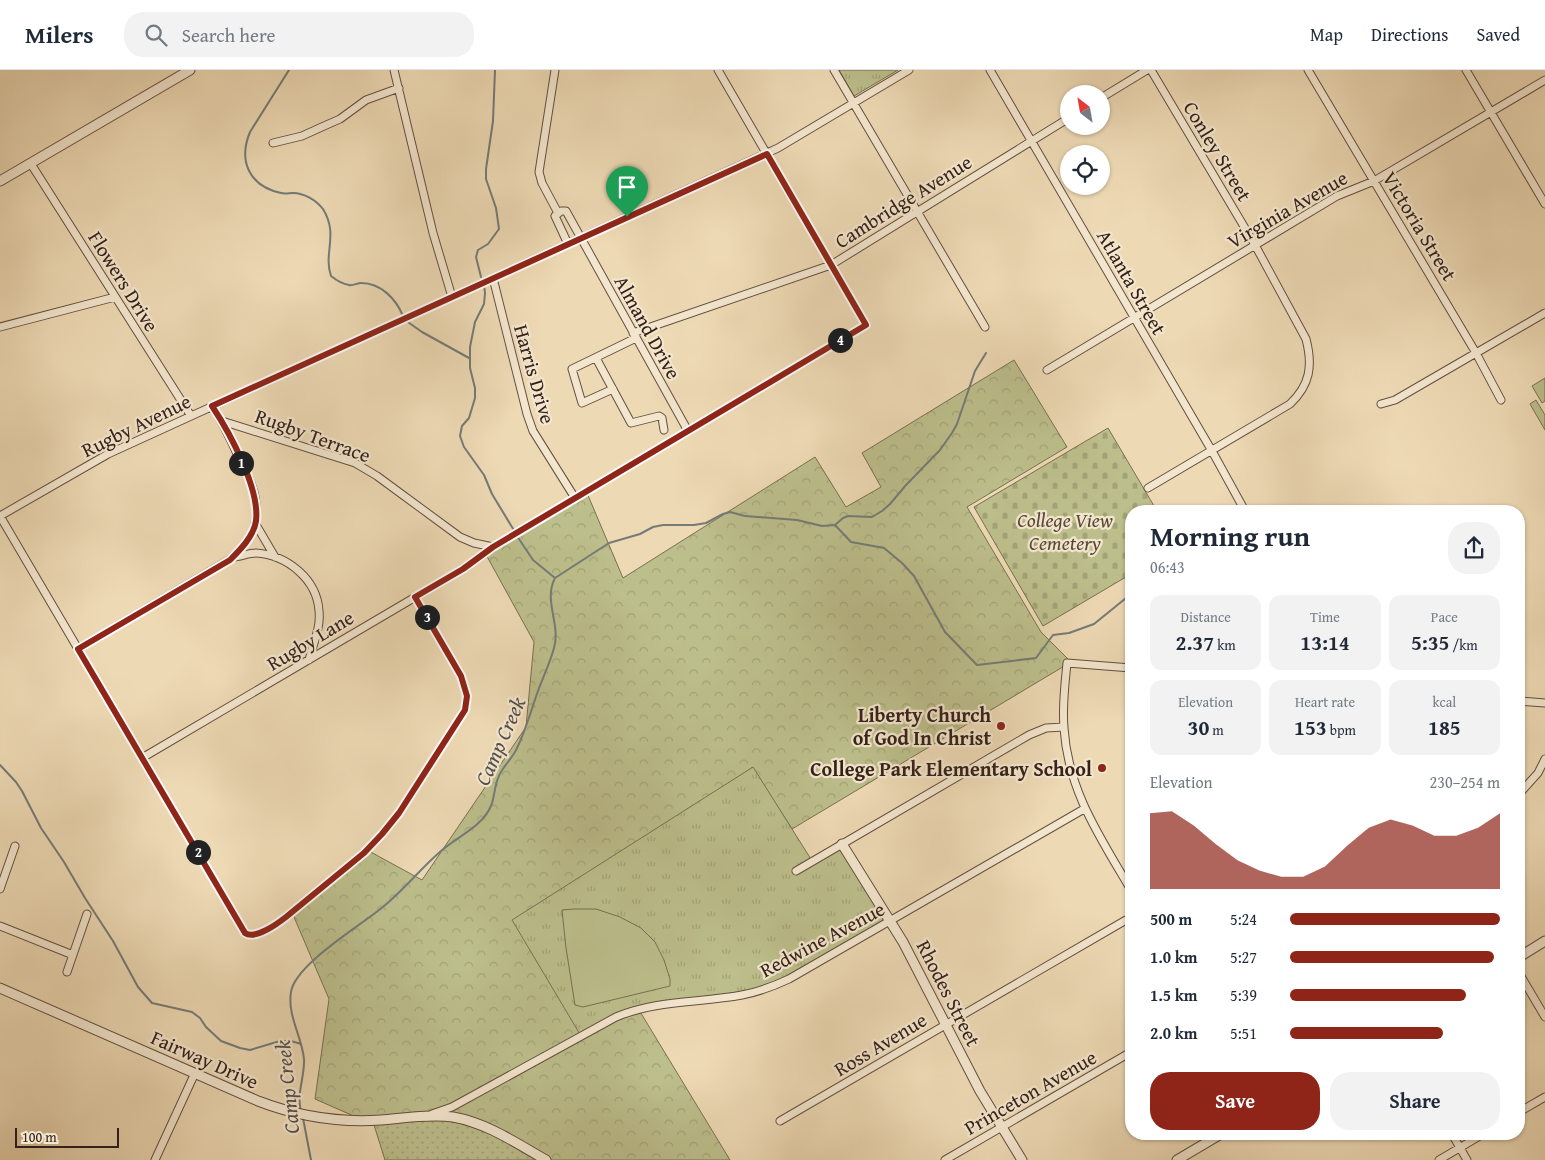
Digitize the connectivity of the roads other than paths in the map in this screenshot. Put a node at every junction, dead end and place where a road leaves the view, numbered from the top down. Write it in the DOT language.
graph roads {
  1 [pos="190,70"];
  2 [pos="394,70"];
  3 [pos="555,70"];
  4 [pos="718,70"];
  5 [pos="834,70"];
  6 [pos="909,70"];
  7 [pos="990,70"];
  8 [pos="1146,70"];
  9 [pos="1151,70"];
  10 [pos="1308,70"];
  11 [pos="1466,70"];
  12 [pos="1545,80"];
  13 [pos="399,88"];
  14 [pos="1110,92"];
  15 [pos="854,103"];
  16 [pos="1491,112"];
  17 [pos="1060,123"];
  18 [pos="1031,141"];
  19 [pos="273,143"];
  20 [pos="767,154"];
  21 [pos="31,164"];
  22 [pos="0,181"];
  23 [pos="1374,181"];
  24 [pos="1545,204"];
  25 [pos="917,211"];
  26 [pos="558,213"];
  27 [pos="580,239"];
  28 [pos="568,244"];
  29 [pos="1255,246"];
  30 [pos="832,265"];
  31 [pos="493,278"];
  32 [pos="115,297"];
  33 [pos="452,297"];
  34 [pos="1545,313"];
  35 [pos="1134,318"];
  36 [pos="0,327"];
  37 [pos="985,327"];
  38 [pos="634,335"];
  39 [pos="1476,353"];
  40 [pos="596,358"];
  41 [pos="1047,370"];
  42 [pos="613,389"];
  43 [pos="1501,400"];
  44 [pos="1381,404"];
  45 [pos="212,406"];
  46 [pos="191,416"];
  47 [pos="222,421"];
  48 [pos="664,430"];
  49 [pos="688,431"];
  50 [pos="1212,451"];
  51 [pos="1148,488"];
  52 [pos="575,498"];
  53 [pos="1242,505"];
  54 [pos="0,516"];
  55 [pos="256,523"];
  56 [pos="493,547"];
  57 [pos="233,556"];
  58 [pos="275,557"];
  59 [pos="415,597"];
  60 [pos="78,649"];
  61 [pos="309,660"];
  62 [pos="1125,668"];
  63 [pos="1525,701"];
  64 [pos="1545,703"];
  65 [pos="1064,727"];
  66 [pos="142,758"];
  67 [pos="1545,760"];
  68 [pos="1525,788"];
  69 [pos="1084,809"];
  70 [pos="842,844"];
  71 [pos="15,846"];
  72 [pos="796,870"];
  73 [pos="1125,880"];
  74 [pos="0,889"];
  75 [pos="87,914"];
  76 [pos="1125,920"];
  77 [pos="890,921"];
  78 [pos="0,926"];
  79 [pos="1545,941"];
  80 [pos="1525,953"];
  81 [pos="73,955"];
  82 [pos="67,972"];
  83 [pos="1525,983"];
  84 [pos="0,988"];
  85 [pos="1545,1017"];
  86 [pos="945,1024"];
  87 [pos="1125,1055"];
  88 [pos="195,1073"];
  89 [pos="1545,1097"];
  90 [pos="1525,1109"];
  91 [pos="425,1115"];
  92 [pos="780,1121"];
  93 [pos="1002,1127"];
  94 [pos="1211,1140"];
  95 [pos="1455,1140"];
  96 [pos="1473,1140"];
  97 [pos="1460,1148"];
  98 [pos="155,1160"];
  99 [pos="546,1160"];
  100 [pos="945,1160"];
  101 [pos="1022,1160"];
  102 [pos="1177,1160"];
  103 [pos="1439,1160"];
  104 [pos="1467,1160"];
  1 -- 21 [label="street"];
  2 -- 13 [label="street"];
  3 -- 26 [label="street"];
  4 -- 20 [label="street"];
  5 -- 15 [label="street"];
  6 -- 15 [label="street, Rugby Avenue"];
  7 -- 18 [label="street, Atlanta Street"];
  8 -- 14 [label="street"];
  9 -- 29 [label="street, Conley Street"];
  10 -- 23 [label="street, Victoria Street"];
  11 -- 16 [label="street"];
  12 -- 16 [label="street, Virginia Avenue"];
  13 -- 19 [label="street"];
  13 -- 33 [label="street"];
  15 -- 20 [label="street, Rugby Avenue"];
  15 -- 25 [label="street"];
  16 -- 23 [label="street, Virginia Avenue"];
  16 -- 24 [label="street"];
  17 -- 18 [label="street, Cambridge Avenue"];
  18 -- 25 [label="street, Cambridge Avenue"];
  18 -- 35 [label="street, Atlanta Street"];
  20 -- 27 [label="street, Rugby Avenue"];
  20 -- 30 [label="street"];
  21 -- 22 [label="street"];
  21 -- 32 [label="street, Flowers Drive"];
  23 -- 29 [label="street, Virginia Avenue"];
  23 -- 39 [label="street, Victoria Street"];
  25 -- 30 [label="street, Cambridge Avenue"];
  25 -- 37 [label="street"];
  26 -- 27 [label="street, Almand Drive"];
  26 -- 28 [label="street"];
  27 -- 28 [label="street, Rugby Avenue"];
  27 -- 38 [label="street, Almand Drive"];
  28 -- 31 [label="street, Rugby Avenue"];
  29 -- 35 [label="street, Virginia Avenue"];
  29 -- 50 [label="street, Conley Street"];
  30 -- 38 [label="street, Cambridge Avenue"];
  30 -- 49 [label="street, Rugby Lane"];
  31 -- 33 [label="street, Rugby Avenue"];
  31 -- 52 [label="street, Harris Drive"];
  32 -- 36 [label="street"];
  32 -- 46 [label="street, Flowers Drive"];
  33 -- 45 [label="street, Rugby Avenue"];
  34 -- 39 [label="street"];
  35 -- 41 [label="street, Virginia Avenue"];
  35 -- 50 [label="street, Atlanta Street"];
  38 -- 40 [label="street, Cambridge Avenue"];
  38 -- 49 [label="street, Almand Drive"];
  39 -- 43 [label="street, Victoria Street"];
  39 -- 44 [label="street"];
  40 -- 42 [label="street"];
  40 -- 42 [label="street, Cambridge Avenue"];
  42 -- 48 [label="street"];
  45 -- 46 [label="street, Rugby Avenue"];
  45 -- 47 [label="street"];
  46 -- 54 [label="street, Rugby Avenue"];
  47 -- 55 [label="street"];
  47 -- 56 [label="street, Rugby Terrace"];
  49 -- 52 [label="street, Rugby Lane"];
  50 -- 51 [label="street, Conley Street"];
  50 -- 53 [label="street, Atlanta Street"];
  52 -- 56 [label="street, Rugby Lane"];
  54 -- 60 [label="street"];
  55 -- 57 [label="street"];
  55 -- 58 [label="street"];
  56 -- 59 [label="street, Rugby Lane"];
  57 -- 58 [label="street"];
  57 -- 60 [label="street"];
  58 -- 61 [label="street"];
  59 -- 61 [label="street, Rugby Lane"];
  59 -- 66 [label="street"];
  60 -- 66 [label="street"];
  61 -- 66 [label="street, Rugby Lane"];
  62 -- 65 [label="street"];
  63 -- 64 [label="street"];
  65 -- 69 [label="street"];
  65 -- 70 [label="street"];
  67 -- 68 [label="street"];
  69 -- 73 [label="street"];
  69 -- 77 [label="street, Redwine Avenue"];
  70 -- 72 [label="street"];
  70 -- 77 [label="street, Rhodes Street"];
  71 -- 74 [label="street"];
  75 -- 81 [label="street"];
  76 -- 86 [label="street, Ross Avenue"];
  77 -- 86 [label="street, Rhodes Street"];
  77 -- 91 [label="street, Redwine Avenue"];
  78 -- 81 [label="street"];
  79 -- 80 [label="street"];
  81 -- 82 [label="street"];
  83 -- 85 [label="street"];
  84 -- 88 [label="street, Fairway Drive"];
  86 -- 92 [label="street, Ross Avenue"];
  86 -- 93 [label="street, Rhodes Street"];
  87 -- 93 [label="street, Princeton Avenue"];
  88 -- 91 [label="street, Fairway Drive"];
  88 -- 98 [label="street"];
  89 -- 90 [label="street"];
  91 -- 99 [label="street, Fairway Drive"];
  93 -- 100 [label="street, Princeton Avenue"];
  93 -- 101 [label="street, Rhodes Street"];
  94 -- 102 [label="street"];
  95 -- 97 [label="street"];
  96 -- 97 [label="street"];
  97 -- 103 [label="street"];
  97 -- 104 [label="street"];
}
